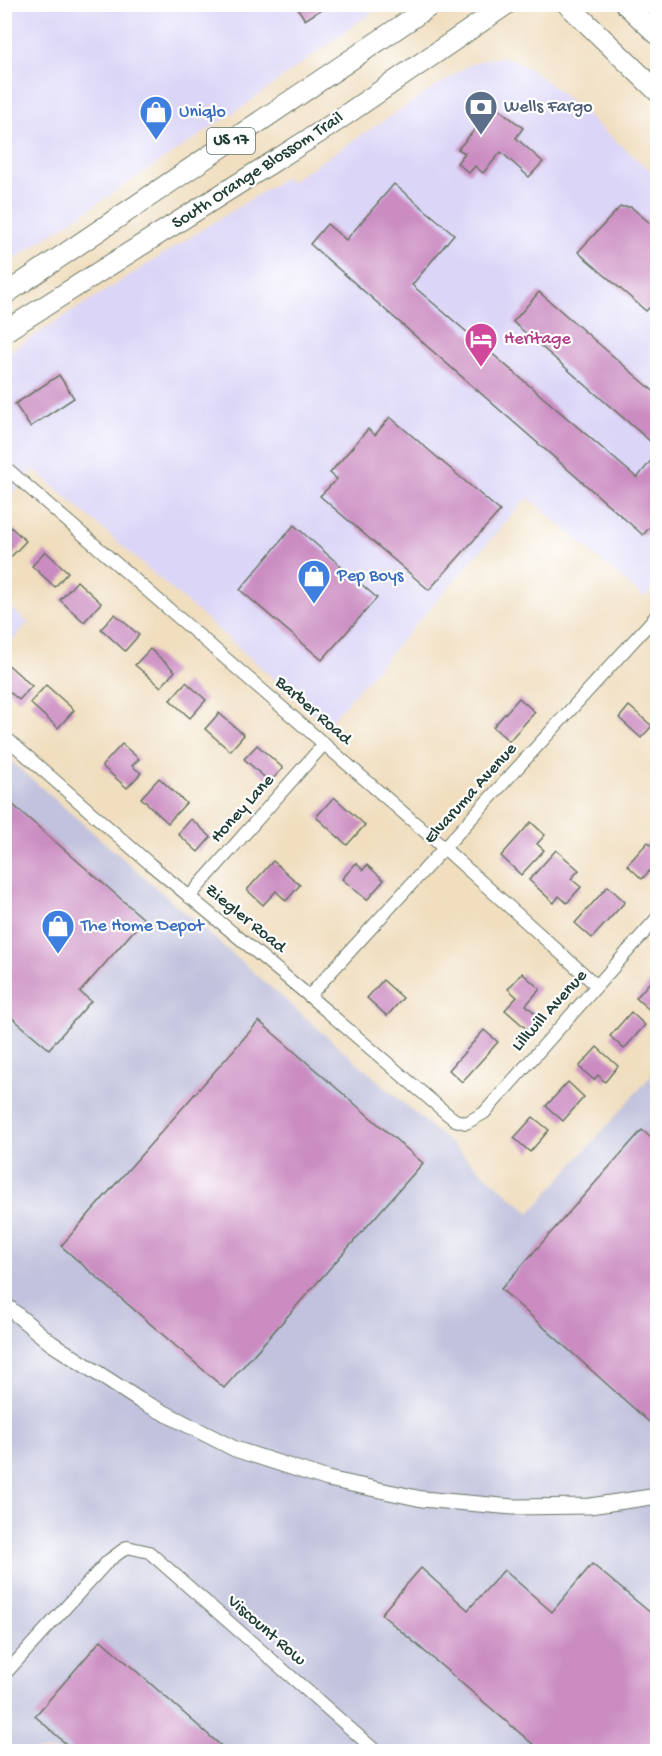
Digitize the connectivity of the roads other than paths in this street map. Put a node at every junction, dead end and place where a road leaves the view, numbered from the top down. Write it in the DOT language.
graph roads {
  1 [pos="433,4"];
  2 [pos="507,4"];
  3 [pos="567,4"];
  4 [pos="625,4"];
  5 [pos="657,35"];
  6 [pos="657,92"];
  7 [pos="4,294"];
  8 [pos="4,332"];
  9 [pos="4,466"];
  10 [pos="657,614"];
  11 [pos="4,736"];
  12 [pos="324,744"];
  13 [pos="445,849"];
  14 [pos="189,897"];
  15 [pos="657,917"];
  16 [pos="596,986"];
  17 [pos="309,996"];
  18 [pos="466,1123"];
  19 [pos="4,1304"];
  20 [pos="657,1496"];
  21 [pos="4,1675"];
  22 [pos="376,1752"];
  1 -- 7 [label="main road, US 17"];
  2 -- 8 [label="main road, South Orange Blossom Trail / US 17"];
  3 -- 6 [label="main road"];
  4 -- 5 [label="main road"];
  9 -- 12 [label="street, Barber Road"];
  10 -- 13 [label="street, Elvaruma Avenue"];
  11 -- 14 [label="street, Ziegler Road"];
  12 -- 13 [label="street, Barber Road"];
  12 -- 14 [label="street, Honey Lane"];
  13 -- 16 [label="street, Barber Road"];
  13 -- 17 [label="street, Elvaruma Avenue"];
  14 -- 17 [label="street, Ziegler Road"];
  15 -- 16 [label="street, Lillwill Avenue"];
  16 -- 18 [label="street, Lillwill Avenue"];
  17 -- 18 [label="street, Ziegler Road"];
  19 -- 20 [label="street"];
  21 -- 22 [label="street, Viscount Row"];
}
